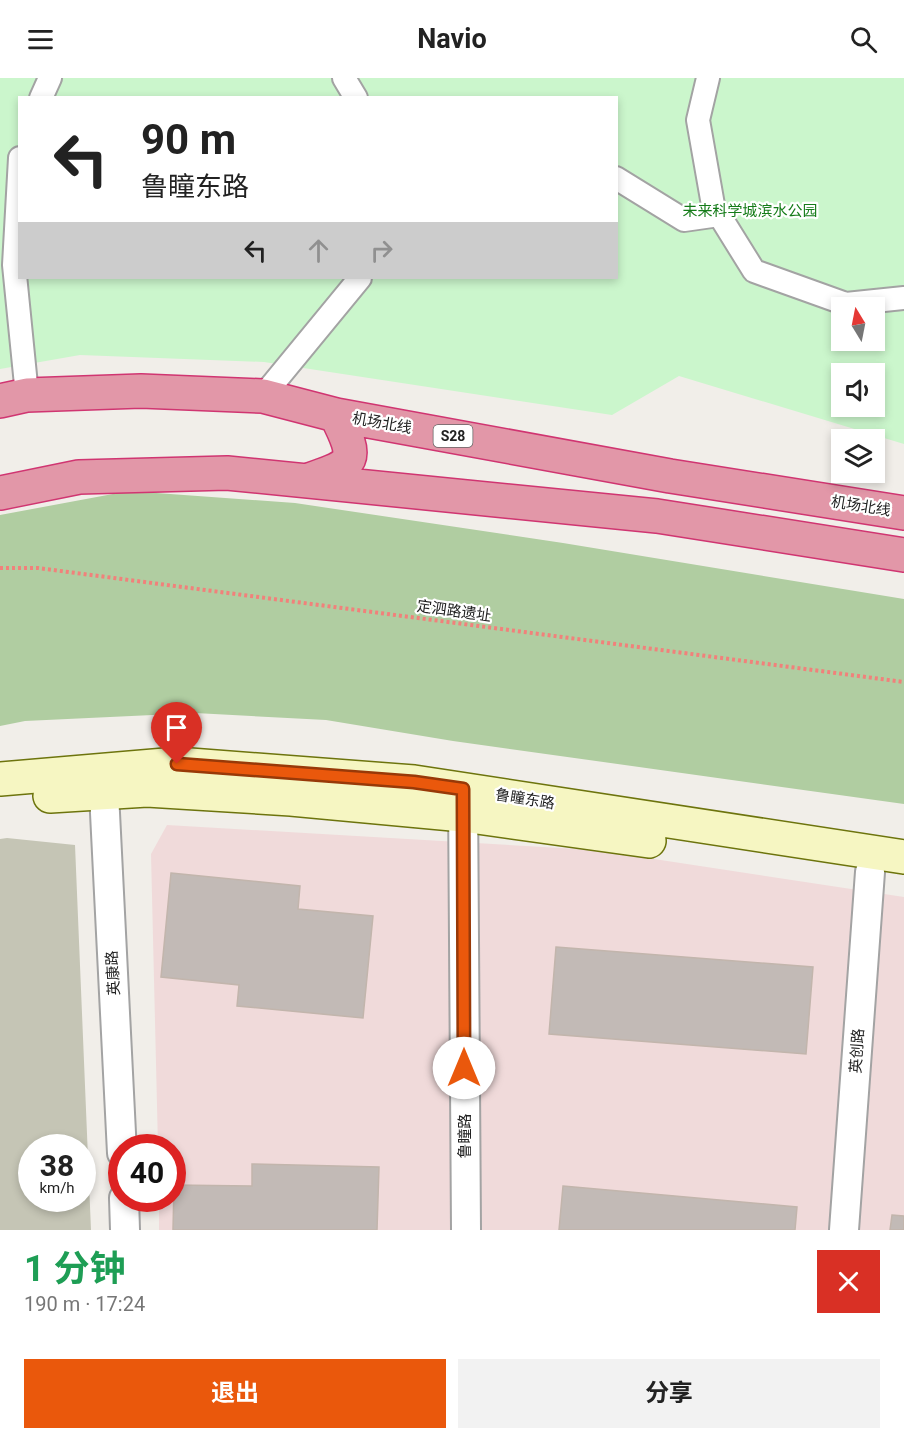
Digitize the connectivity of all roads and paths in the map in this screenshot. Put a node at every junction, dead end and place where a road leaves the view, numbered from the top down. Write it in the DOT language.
graph roads {
  1 [pos="50,78"];
  2 [pos="344,78"];
  3 [pos="708,78"];
  4 [pos="42,96"];
  5 [pos="355,96"];
  6 [pos="618,179"];
  7 [pos="18,201"];
  8 [pos="719,215"];
  9 [pos="359,279"];
  10 [pos="904,298"];
  11 [pos="263,396"];
  12 [pos="14,398"];
  13 [pos="336,415"];
  14 [pos="307,481"];
  15 [pos="0,493"];
  16 [pos="904,513"];
  17 [pos="904,555"];
  18 [pos="0,568"];
  19 [pos="904,682"];
  20 [pos="0,779"];
  21 [pos="104,793"];
  22 [pos="0,800"];
  23 [pos="463,802"];
  24 [pos="904,857"];
  25 [pos="870,872"];
  26 [pos="904,877"];
  27 [pos="121,1134"];
  28 [pos="124,1212"];
  29 [pos="125,1230"];
  30 [pos="466,1230"];
  31 [pos="844,1230"];
  1 -- 4 [label="street"];
  2 -- 5 [label="street"];
  3 -- 8 [label="street"];
  6 -- 8 [label="street"];
  7 -- 12 [label="street"];
  8 -- 10 [label="street"];
  9 -- 11 [label="street"];
  11 -- 12 [label="highway, 机场北线 / S28"];
  11 -- 13 [label="highway, 机场北线 / S28"];
  13 -- 14 [label="highway"];
  13 -- 16 [label="highway, 机场北线 / S28"];
  14 -- 15 [label="highway"];
  14 -- 17 [label="highway"];
  18 -- 19 [label="path, 定泗路遗址"];
  20 -- 23 [label="main road, 鲁瞳东路"];
  21 -- 22 [label="main road, 鲁瞳东路"];
  21 -- 23 [label="main road, 鲁瞳东路"];
  21 -- 27 [label="street, 英康路"];
  23 -- 24 [label="main road, 鲁瞳东路"];
  23 -- 25 [label="main road, 鲁瞳东路"];
  23 -- 30 [label="street, 鲁瞳路"];
  25 -- 26 [label="main road, 鲁瞳东路"];
  25 -- 31 [label="street, 英创路"];
  28 -- 29 [label="street"];
}
